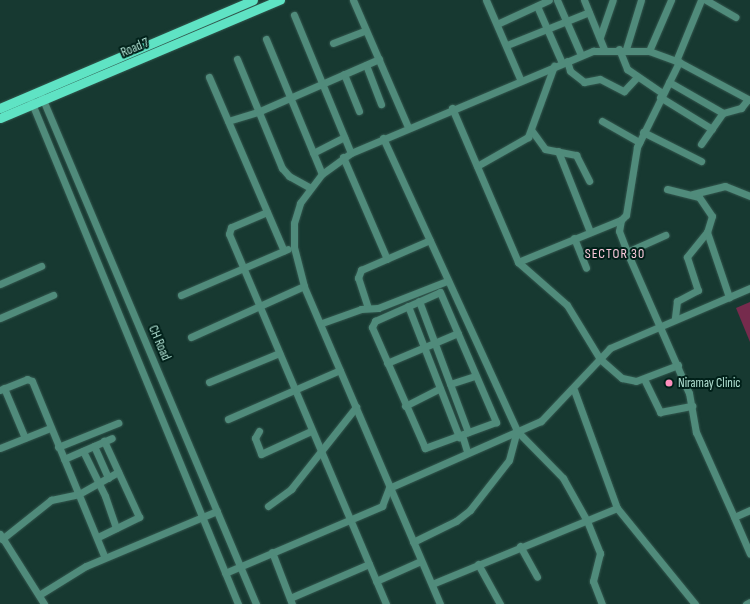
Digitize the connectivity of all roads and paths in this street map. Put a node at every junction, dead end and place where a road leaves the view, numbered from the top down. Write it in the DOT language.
graph roads {
  1 [pos="253,0"];
  2 [pos="280,0"];
  3 [pos="353,0"];
  4 [pos="486,0"];
  5 [pos="549,0"];
  6 [pos="557,0"];
  7 [pos="584,0"];
  8 [pos="613,0"];
  9 [pos="641,0"];
  10 [pos="671,0"];
  11 [pos="701,0"];
  12 [pos="706,0"];
  13 [pos="537,6"];
  14 [pos="589,12"];
  15 [pos="294,16"];
  16 [pos="735,17"];
  17 [pos="567,21"];
  18 [pos="497,24"];
  19 [pos="547,29"];
  20 [pos="365,31"];
  21 [pos="600,37"];
  22 [pos="266,39"];
  23 [pos="333,43"];
  24 [pos="507,45"];
  25 [pos="604,49"];
  26 [pos="622,49"];
  27 [pos="649,51"];
  28 [pos="581,55"];
  29 [pos="237,59"];
  30 [pos="379,59"];
  31 [pos="677,61"];
  32 [pos="564,62"];
  33 [pos="366,65"];
  34 [pos="554,66"];
  35 [pos="344,74"];
  36 [pos="209,77"];
  37 [pos="637,77"];
  38 [pos="520,79"];
  39 [pos="669,82"];
  40 [pos="321,85"];
  41 [pos="39,91"];
  42 [pos="661,95"];
  43 [pos="290,98"];
  44 [pos="30,100"];
  45 [pos="749,100"];
  46 [pos="43,101"];
  47 [pos="381,104"];
  48 [pos="0,108"];
  49 [pos="452,108"];
  50 [pos="260,111"];
  51 [pos="359,111"];
  52 [pos="723,113"];
  53 [pos="0,118"];
  54 [pos="228,121"];
  55 [pos="602,121"];
  56 [pos="408,127"];
  57 [pos="712,129"];
  58 [pos="532,131"];
  59 [pos="643,132"];
  60 [pos="344,137"];
  61 [pos="383,138"];
  62 [pos="639,142"];
  63 [pos="701,144"];
  64 [pos="558,151"];
  65 [pos="313,153"];
  66 [pos="351,153"];
  67 [pos="343,157"];
  68 [pos="701,161"];
  69 [pos="477,166"];
  70 [pos="322,174"];
  71 [pos="589,181"];
  72 [pos="309,187"];
  73 [pos="667,190"];
  74 [pos="693,194"];
  75 [pos="750,196"];
  76 [pos="267,212"];
  77 [pos="621,220"];
  78 [pos="590,232"];
  79 [pos="707,232"];
  80 [pos="665,235"];
  81 [pos="574,238"];
  82 [pos="430,240"];
  83 [pos="294,247"];
  84 [pos="284,251"];
  85 [pos="627,252"];
  86 [pos="387,259"];
  87 [pos="518,262"];
  88 [pos="41,266"];
  89 [pos="244,266"];
  90 [pos="586,268"];
  91 [pos="447,281"];
  92 [pos="0,284"];
  93 [pos="304,286"];
  94 [pos="750,288"];
  95 [pos="53,295"];
  96 [pos="181,295"];
  97 [pos="411,295"];
  98 [pos="729,297"];
  99 [pos="413,303"];
  100 [pos="260,307"];
  101 [pos="368,308"];
  102 [pos="0,318"];
  103 [pos="676,318"];
  104 [pos="322,324"];
  105 [pos="659,324"];
  106 [pos="458,333"];
  107 [pos="191,337"];
  108 [pos="435,342"];
  109 [pos="424,348"];
  110 [pos="279,353"];
  111 [pos="600,359"];
  112 [pos="388,364"];
  113 [pos="678,365"];
  114 [pos="340,370"];
  115 [pos="475,376"];
  116 [pos="644,379"];
  117 [pos="210,382"];
  118 [pos="450,384"];
  119 [pos="440,388"];
  120 [pos="2,389"];
  121 [pos="574,390"];
  122 [pos="294,391"];
  123 [pos="405,406"];
  124 [pos="692,406"];
  125 [pos="356,407"];
  126 [pos="228,419"];
  127 [pos="118,423"];
  128 [pos="50,428"];
  129 [pos="259,431"];
  130 [pos="311,431"];
  131 [pos="517,432"];
  132 [pos="463,435"];
  133 [pos="25,438"];
  134 [pos="112,438"];
  135 [pos="104,441"];
  136 [pos="94,446"];
  137 [pos="58,447"];
  138 [pos="0,448"];
  139 [pos="83,451"];
  140 [pos="320,451"];
  141 [pos="468,451"];
  142 [pos="64,459"];
  143 [pos="118,472"];
  144 [pos="108,478"];
  145 [pos="99,483"];
  146 [pos="389,488"];
  147 [pos="79,494"];
  148 [pos="268,506"];
  149 [pos="617,508"];
  150 [pos="750,510"];
  151 [pos="217,511"];
  152 [pos="201,517"];
  153 [pos="734,517"];
  154 [pos="350,519"];
  155 [pos="587,522"];
  156 [pos="116,528"];
  157 [pos="1,537"];
  158 [pos="98,537"];
  159 [pos="413,542"];
  160 [pos="520,546"];
  161 [pos="748,546"];
  162 [pos="272,552"];
  163 [pos="750,554"];
  164 [pos="105,558"];
  165 [pos="421,561"];
  166 [pos="369,564"];
  167 [pos="478,564"];
  168 [pos="240,566"];
  169 [pos="225,573"];
  170 [pos="537,577"];
  171 [pos="376,581"];
  172 [pos="432,584"];
  173 [pos="39,595"];
  174 [pos="291,601"];
  175 [pos="750,602"];
  176 [pos="383,603"];
  177 [pos="44,604"];
  178 [pos="238,604"];
  179 [pos="256,604"];
  180 [pos="440,604"];
  181 [pos="500,604"];
  182 [pos="602,604"];
  183 [pos="696,604"];
  184 [pos="746,604"];
  1 -- 41 [label="main road, Road 7"];
  2 -- 46 [label="main road, Road 7"];
  3 -- 20 [label="street"];
  4 -- 18 [label="street"];
  5 -- 13 [label="street"];
  6 -- 17 [label="street"];
  7 -- 14 [label="street"];
  8 -- 21 [label="street"];
  9 -- 26 [label="street"];
  10 -- 27 [label="street"];
  11 -- 31 [label="street"];
  12 -- 16 [label="street"];
  13 -- 18 [label="street"];
  13 -- 19 [label="street"];
  14 -- 17 [label="street"];
  14 -- 21 [label="street"];
  15 -- 40 [label="street"];
  17 -- 19 [label="street"];
  17 -- 28 [label="street"];
  18 -- 24 [label="street"];
  19 -- 24 [label="street"];
  19 -- 32 [label="street"];
  20 -- 23 [label="street"];
  20 -- 30 [label="street"];
  21 -- 25 [label="street"];
  22 -- 43 [label="street"];
  24 -- 38 [label="street"];
  25 -- 26 [label="street"];
  25 -- 28 [label="street"];
  26 -- 27 [label="street"];
  26 -- 37 [label="street"];
  27 -- 31 [label="street"];
  28 -- 32 [label="street"];
  29 -- 50 [label="street"];
  30 -- 33 [label="street"];
  30 -- 56 [label="street"];
  31 -- 39 [label="street"];
  31 -- 45 [label="street"];
  32 -- 34 [label="street"];
  32 -- 37 [label="street"];
  33 -- 35 [label="street"];
  33 -- 47 [label="street"];
  34 -- 38 [label="street"];
  34 -- 58 [label="street"];
  35 -- 40 [label="street"];
  35 -- 51 [label="street"];
  36 -- 54 [label="street"];
  37 -- 42 [label="street"];
  38 -- 49 [label="street"];
  39 -- 42 [label="street"];
  39 -- 52 [label="street"];
  40 -- 43 [label="street"];
  40 -- 60 [label="street"];
  41 -- 44 [label="main road, Road 7"];
  41 -- 46 [label="street, CH Road"];
  42 -- 57 [label="street"];
  42 -- 59 [label="street"];
  43 -- 50 [label="street"];
  43 -- 65 [label="street"];
  44 -- 46 [label="main road, Road 7"];
  44 -- 48 [label="main road, Road 7"];
  44 -- 53 [label="main road, Road 7"];
  44 -- 152 [label="street, CH Road"];
  45 -- 52 [label="street"];
  46 -- 151 [label="street, CH Road"];
  49 -- 56 [label="street"];
  49 -- 69 [label="street"];
  50 -- 54 [label="street"];
  50 -- 72 [label="street"];
  52 -- 57 [label="street"];
  54 -- 76 [label="street"];
  55 -- 62 [label="street"];
  56 -- 61 [label="street"];
  57 -- 63 [label="street"];
  58 -- 64 [label="street"];
  58 -- 69 [label="street"];
  59 -- 62 [label="street"];
  59 -- 68 [label="street"];
  60 -- 65 [label="street"];
  60 -- 66 [label="street"];
  61 -- 66 [label="street"];
  61 -- 82 [label="street"];
  62 -- 77 [label="street"];
  64 -- 71 [label="street"];
  64 -- 78 [label="street"];
  65 -- 70 [label="street"];
  66 -- 67 [label="street"];
  67 -- 70 [label="street"];
  67 -- 86 [label="street"];
  69 -- 87 [label="street"];
  70 -- 72 [label="street"];
  72 -- 83 [label="street"];
  73 -- 74 [label="street"];
  74 -- 75 [label="street"];
  74 -- 79 [label="street"];
  76 -- 84 [label="street"];
  76 -- 89 [label="street"];
  77 -- 78 [label="street"];
  77 -- 85 [label="street"];
  78 -- 81 [label="street"];
  79 -- 98 [label="street"];
  79 -- 103 [label="street"];
  80 -- 85 [label="street"];
  81 -- 87 [label="street"];
  81 -- 90 [label="street"];
  82 -- 86 [label="street"];
  82 -- 91 [label="street"];
  83 -- 84 [label="street"];
  83 -- 93 [label="street"];
  84 -- 89 [label="street"];
  85 -- 105 [label="street"];
  86 -- 101 [label="street"];
  87 -- 111 [label="street"];
  88 -- 92 [label="street"];
  89 -- 96 [label="street"];
  89 -- 100 [label="street"];
  91 -- 97 [label="street"];
  91 -- 131 [label="street"];
  93 -- 100 [label="street"];
  93 -- 104 [label="street"];
  94 -- 98 [label="street"];
  95 -- 102 [label="street"];
  97 -- 99 [label="street"];
  97 -- 101 [label="street"];
  98 -- 103 [label="street"];
  99 -- 106 [label="street"];
  99 -- 108 [label="street"];
  99 -- 109 [label="street"];
  99 -- 112 [label="street"];
  100 -- 107 [label="street"];
  100 -- 110 [label="street"];
  101 -- 104 [label="street"];
  103 -- 105 [label="street"];
  104 -- 114 [label="street"];
  105 -- 111 [label="street"];
  105 -- 113 [label="street"];
  106 -- 108 [label="street"];
  106 -- 115 [label="street"];
  108 -- 109 [label="street"];
  108 -- 118 [label="street"];
  109 -- 112 [label="street"];
  109 -- 119 [label="street"];
  110 -- 117 [label="street"];
  110 -- 122 [label="street"];
  111 -- 116 [label="street"];
  111 -- 121 [label="street"];
  112 -- 123 [label="street"];
  113 -- 116 [label="street"];
  113 -- 124 [label="street"];
  114 -- 122 [label="street"];
  114 -- 125 [label="street"];
  115 -- 118 [label="street"];
  115 -- 132 [label="street"];
  116 -- 124 [label="street"];
  118 -- 132 [label="street"];
  119 -- 123 [label="street"];
  119 -- 132 [label="street"];
  120 -- 128 [label="street"];
  120 -- 133 [label="street"];
  121 -- 131 [label="street"];
  121 -- 149 [label="street"];
  122 -- 126 [label="street"];
  122 -- 130 [label="street"];
  123 -- 132 [label="street"];
  124 -- 153 [label="street"];
  125 -- 140 [label="street"];
  125 -- 146 [label="street"];
  127 -- 137 [label="street"];
  128 -- 133 [label="street"];
  128 -- 137 [label="street"];
  129 -- 130 [label="street"];
  130 -- 140 [label="street"];
  131 -- 141 [label="street"];
  131 -- 155 [label="street"];
  131 -- 159 [label="street"];
  132 -- 141 [label="street"];
  133 -- 138 [label="street"];
  134 -- 135 [label="street"];
  135 -- 136 [label="street"];
  135 -- 143 [label="street"];
  136 -- 139 [label="street"];
  136 -- 144 [label="street"];
  137 -- 142 [label="street"];
  139 -- 142 [label="street"];
  139 -- 145 [label="street"];
  140 -- 148 [label="street"];
  140 -- 154 [label="street"];
  141 -- 146 [label="street"];
  142 -- 147 [label="street"];
  143 -- 144 [label="street"];
  143 -- 156 [label="street"];
  144 -- 145 [label="street"];
  145 -- 147 [label="street"];
  145 -- 156 [label="street"];
  146 -- 154 [label="street"];
  146 -- 159 [label="street"];
  147 -- 157 [label="street"];
  147 -- 158 [label="street"];
  149 -- 155 [label="street"];
  149 -- 183 [label="street"];
  150 -- 153 [label="street"];
  151 -- 152 [label="street"];
  151 -- 168 [label="street, CH Road"];
  152 -- 164 [label="street"];
  152 -- 169 [label="street, CH Road"];
  153 -- 161 [label="street"];
  154 -- 162 [label="street"];
  154 -- 166 [label="street"];
  155 -- 160 [label="street"];
  155 -- 182 [label="street"];
  156 -- 158 [label="street"];
  157 -- 173 [label="street"];
  158 -- 164 [label="street"];
  159 -- 165 [label="street"];
  160 -- 167 [label="street"];
  160 -- 170 [label="street"];
  161 -- 163 [label="street"];
  162 -- 168 [label="street"];
  162 -- 174 [label="street"];
  164 -- 173 [label="street"];
  165 -- 171 [label="street"];
  165 -- 172 [label="street"];
  166 -- 171 [label="street"];
  166 -- 174 [label="street"];
  167 -- 172 [label="street"];
  167 -- 181 [label="street"];
  168 -- 169 [label="street"];
  168 -- 179 [label="street, CH Road"];
  169 -- 178 [label="street, CH Road"];
  171 -- 176 [label="street"];
  172 -- 180 [label="street"];
  173 -- 177 [label="street"];
  175 -- 184 [label="street"];
}
